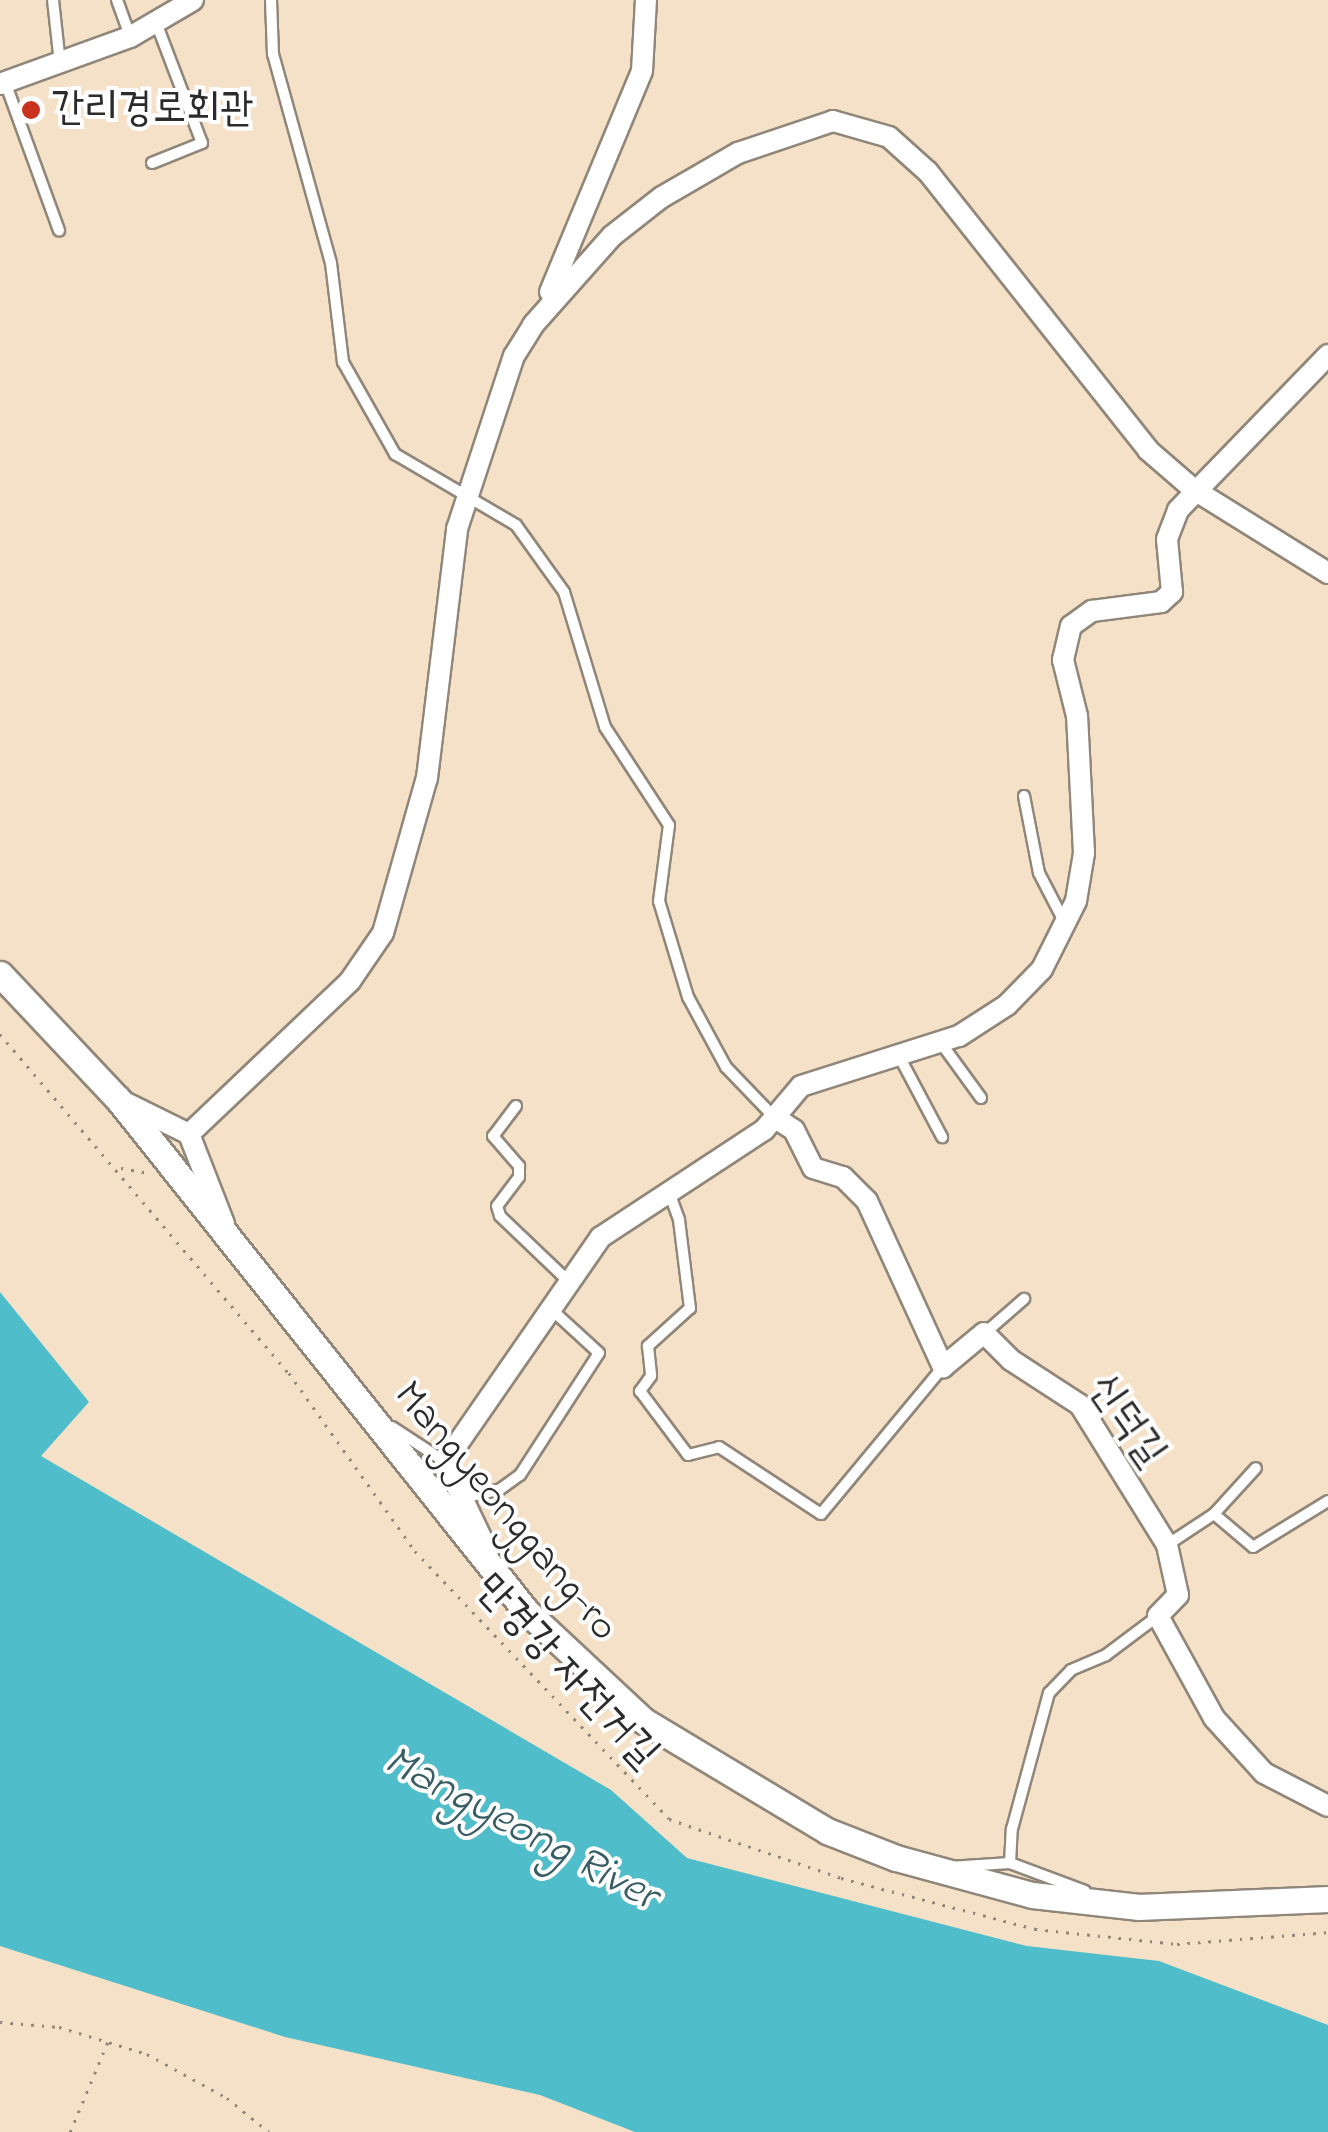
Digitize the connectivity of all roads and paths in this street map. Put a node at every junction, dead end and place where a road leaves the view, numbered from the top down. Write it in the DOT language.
graph roads {
  1 [pos="53,0"];
  2 [pos="117,0"];
  3 [pos="194,0"];
  4 [pos="271,0"];
  5 [pos="646,0"];
  6 [pos="157,26"];
  7 [pos="130,37"];
  8 [pos="60,64"];
  9 [pos="3,83"];
  10 [pos="152,163"];
  11 [pos="596,190"];
  12 [pos="638,215"];
  13 [pos="59,230"];
  14 [pos="533,325"];
  15 [pos="1328,355"];
  16 [pos="1193,490"];
  17 [pos="465,498"];
  18 [pos="1328,573"];
  19 [pos="1024,796"];
  20 [pos="1066,926"];
  21 [pos="0,974"];
  22 [pos="0,1034"];
  23 [pos="940,1043"];
  24 [pos="899,1056"];
  25 [pos="980,1098"];
  26 [pos="118,1099"];
  27 [pos="516,1106"];
  28 [pos="774,1117"];
  29 [pos="190,1134"];
  30 [pos="942,1137"];
  31 [pos="669,1192"];
  32 [pos="228,1235"];
  33 [pos="568,1280"];
  34 [pos="1024,1299"];
  35 [pos="551,1308"];
  36 [pos="984,1334"];
  37 [pos="944,1368"];
  38 [pos="366,1410"];
  39 [pos="445,1462"];
  40 [pos="1256,1468"];
  41 [pos="462,1499"];
  42 [pos="1328,1501"];
  43 [pos="1214,1514"];
  44 [pos="1167,1545"];
  45 [pos="497,1572"];
  46 [pos="1158,1616"];
  47 [pos="1328,1806"];
  48 [pos="1010,1864"];
  49 [pos="940,1871"];
  50 [pos="1328,1899"];
  51 [pos="1139,1907"];
  52 [pos="1328,1932"];
  53 [pos="0,2022"];
  54 [pos="108,2040"];
  55 [pos="70,2132"];
  56 [pos="268,2132"];
  1 -- 8 [label="lane"];
  2 -- 7 [label="lane"];
  3 -- 6 [label="street"];
  4 -- 17 [label="lane"];
  5 -- 11 [label="street"];
  6 -- 7 [label="street"];
  6 -- 10 [label="lane"];
  7 -- 8 [label="street"];
  8 -- 9 [label="street"];
  9 -- 13 [label="lane"];
  11 -- 12 [label="street"];
  11 -- 14 [label="street"];
  12 -- 14 [label="street"];
  12 -- 16 [label="street"];
  14 -- 17 [label="street"];
  15 -- 16 [label="street"];
  16 -- 18 [label="street"];
  16 -- 20 [label="street"];
  17 -- 28 [label="lane"];
  17 -- 29 [label="street"];
  19 -- 20 [label="lane"];
  20 -- 23 [label="street"];
  21 -- 26 [label="street, Mangyeonggang-ro"];
  22 -- 52 [label="path, 만경강 자전거길"];
  23 -- 24 [label="street"];
  23 -- 25 [label="lane"];
  24 -- 28 [label="street"];
  24 -- 30 [label="lane"];
  26 -- 29 [label="street"];
  26 -- 32 [label="street, Mangyeonggang-ro"];
  27 -- 33 [label="lane"];
  28 -- 31 [label="street"];
  28 -- 37 [label="street"];
  29 -- 32 [label="street"];
  31 -- 33 [label="street"];
  31 -- 37 [label="lane"];
  32 -- 38 [label="street, Mangyeonggang-ro"];
  33 -- 35 [label="street"];
  34 -- 36 [label="lane"];
  35 -- 39 [label="street"];
  35 -- 41 [label="lane"];
  36 -- 37 [label="street"];
  36 -- 44 [label="street, 신덕길"];
  38 -- 39 [label="lane"];
  38 -- 45 [label="street, Mangyeonggang-ro"];
  39 -- 41 [label="street"];
  40 -- 43 [label="lane"];
  41 -- 45 [label="street"];
  42 -- 43 [label="lane"];
  43 -- 44 [label="lane"];
  44 -- 46 [label="street, 신덕길"];
  45 -- 49 [label="street, Mangyeonggang-ro"];
  46 -- 47 [label="street"];
  46 -- 48 [label="lane"];
  48 -- 49 [label="lane"];
  48 -- 51 [label="lane"];
  49 -- 51 [label="street, Mangyeonggang-ro"];
  50 -- 51 [label="street, Mangyeonggang-ro"];
  53 -- 54 [label="path"];
  54 -- 55 [label="path"];
  54 -- 56 [label="path"];
}
